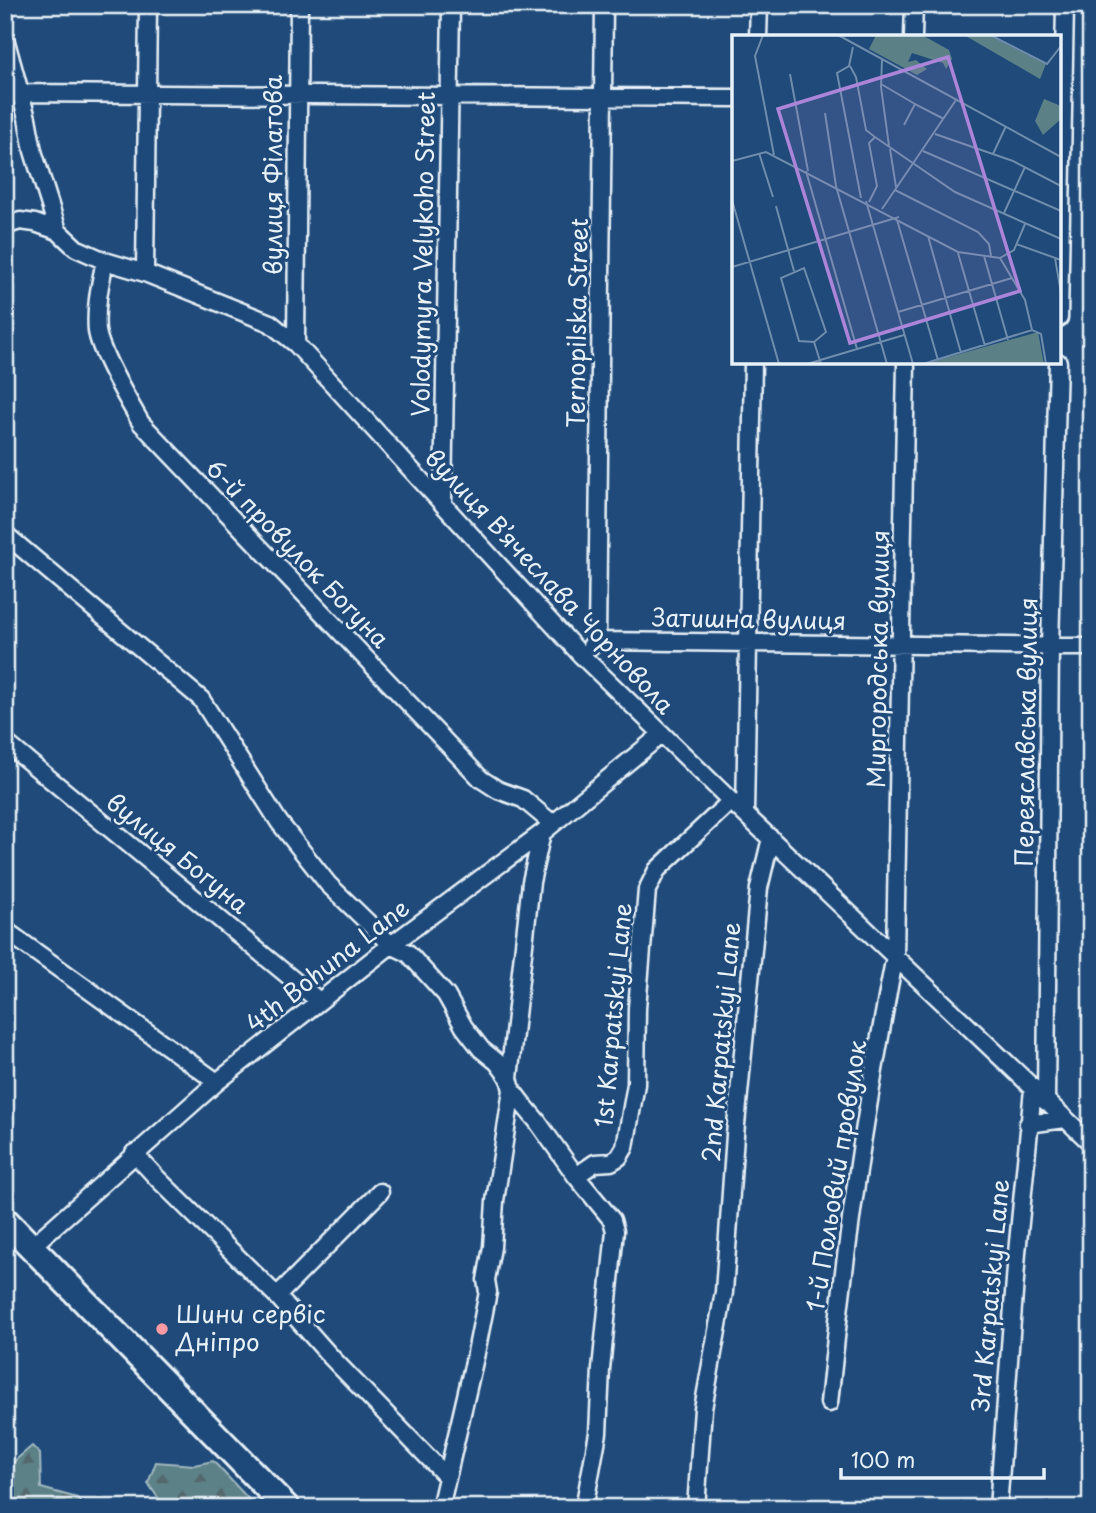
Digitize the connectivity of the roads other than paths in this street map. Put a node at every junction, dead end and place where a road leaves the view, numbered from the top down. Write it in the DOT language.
graph roads {
  1 [pos="148,5"];
  2 [pos="299,5"];
  3 [pos="451,5"];
  4 [pos="604,5"];
  5 [pos="759,5"];
  6 [pos="914,5"];
  7 [pos="1065,5"];
  8 [pos="758,35"];
  9 [pos="913,35"];
  10 [pos="5,38"];
  11 [pos="21,93"];
  12 [pos="148,93"];
  13 [pos="297,95"];
  14 [pos="449,96"];
  15 [pos="603,97"];
  16 [pos="732,98"];
  17 [pos="1061,214"];
  18 [pos="5,226"];
  19 [pos="58,231"];
  20 [pos="105,261"];
  21 [pos="145,273"];
  22 [pos="296,344"];
  23 [pos="753,364"];
  24 [pos="906,364"];
  25 [pos="1058,364"];
  26 [pos="443,503"];
  27 [pos="5,534"];
  28 [pos="597,641"];
  29 [pos="748,643"];
  30 [pos="902,645"];
  31 [pos="1050,646"];
  32 [pos="1091,647"];
  33 [pos="581,655"];
  34 [pos="662,734"];
  35 [pos="5,742"];
  36 [pos="731,802"];
  37 [pos="745,814"];
  38 [pos="547,828"];
  39 [pos="771,838"];
  40 [pos="5,930"];
  41 [pos="391,945"];
  42 [pos="895,956"];
  43 [pos="320,1001"];
  44 [pos="217,1082"];
  45 [pos="511,1084"];
  46 [pos="1033,1089"];
  47 [pos="1046,1102"];
  48 [pos="1065,1119"];
  49 [pos="1028,1124"];
  50 [pos="1091,1143"];
  51 [pos="134,1153"];
  52 [pos="576,1175"];
  53 [pos="380,1192"];
  54 [pos="5,1220"];
  55 [pos="32,1246"];
  56 [pos="277,1296"];
  57 [pos="828,1403"];
  58 [pos="447,1477"];
  59 [pos="287,1508"];
  60 [pos="440,1508"];
  61 [pos="584,1508"];
  62 [pos="696,1508"];
  63 [pos="998,1508"];
  1 -- 12 [label="street"];
  2 -- 13 [label="street, вулиця Філатова"];
  3 -- 14 [label="street, Volodymyra Velykoho Street"];
  4 -- 15 [label="street, Ternopilska Street"];
  5 -- 8 [label="street"];
  6 -- 9 [label="street"];
  7 -- 17 [label="street"];
  10 -- 11 [label="street"];
  11 -- 12 [label="street"];
  11 -- 19 [label="street"];
  12 -- 13 [label="street"];
  12 -- 21 [label="street"];
  13 -- 14 [label="street"];
  13 -- 22 [label="street, вулиця Філатова"];
  14 -- 15 [label="street"];
  14 -- 26 [label="street, Volodymyra Velykoho Street"];
  15 -- 16 [label="street"];
  15 -- 28 [label="street, Ternopilska Street"];
  18 -- 19 [label="street"];
  19 -- 20 [label="street, вулиця Вʼячеслава Чорновола"];
  20 -- 21 [label="street, вулиця Вʼячеслава Чорновола"];
  20 -- 38 [label="street, 6-й провулок Богуна"];
  21 -- 22 [label="street, вулиця Вʼячеслава Чорновола"];
  22 -- 26 [label="street, вулиця Вʼячеслава Чорновола"];
  23 -- 29 [label="street"];
  24 -- 30 [label="street, Миргородська вулиця"];
  25 -- 31 [label="street, Переяславська вулиця"];
  26 -- 33 [label="street, вулиця Вʼячеслава Чорновола"];
  27 -- 41 [label="street"];
  28 -- 29 [label="street, Затишна вулиця"];
  28 -- 33 [label="street"];
  29 -- 30 [label="street, Затишна вулиця"];
  29 -- 37 [label="street"];
  30 -- 31 [label="street, Затишна вулиця"];
  30 -- 42 [label="street, Миргородська вулиця"];
  31 -- 32 [label="street, Затишна вулиця"];
  31 -- 47 [label="street, Переяславська вулиця"];
  33 -- 34 [label="street, вулиця Вʼячеслава Чорновола"];
  34 -- 36 [label="street, вулиця Вʼячеслава Чорновола"];
  34 -- 38 [label="street, 4th Bohuna Lane"];
  35 -- 43 [label="street, вулиця Богуна"];
  36 -- 37 [label="street, вулиця Вʼячеслава Чорновола"];
  36 -- 52 [label="street, 1st Karpatskyi Lane"];
  37 -- 39 [label="street, вулиця Вʼячеслава Чорновола"];
  38 -- 41 [label="street, 4th Bohuna Lane"];
  38 -- 45 [label="street"];
  39 -- 42 [label="street, вулиця Вʼячеслава Чорновола"];
  39 -- 62 [label="street, 2nd Karpatskyi Lane"];
  40 -- 44 [label="street"];
  41 -- 43 [label="street, 4th Bohuna Lane"];
  41 -- 45 [label="street"];
  42 -- 46 [label="street, вулиця Вʼячеслава Чорновола"];
  42 -- 57 [label="street, 1-й Польовий провулок"];
  43 -- 44 [label="street, 4th Bohuna Lane"];
  44 -- 51 [label="street, 4th Bohuna Lane"];
  45 -- 52 [label="street"];
  45 -- 58 [label="street"];
  46 -- 47 [label="street, вулиця Вʼячеслава Чорновола"];
  46 -- 49 [label="street, 3rd Karpatskyi Lane"];
  47 -- 48 [label="street, вулиця Вʼячеслава Чорновола"];
  48 -- 49 [label="street"];
  48 -- 50 [label="street, вулиця Вʼячеслава Чорновола"];
  49 -- 63 [label="street, 3rd Karpatskyi Lane"];
  51 -- 55 [label="street, 4th Bohuna Lane"];
  51 -- 56 [label="street"];
  52 -- 61 [label="street"];
  53 -- 56 [label="street"];
  54 -- 55 [label="main road"];
  55 -- 59 [label="main road"];
  56 -- 58 [label="street"];
  58 -- 60 [label="street"];
}
